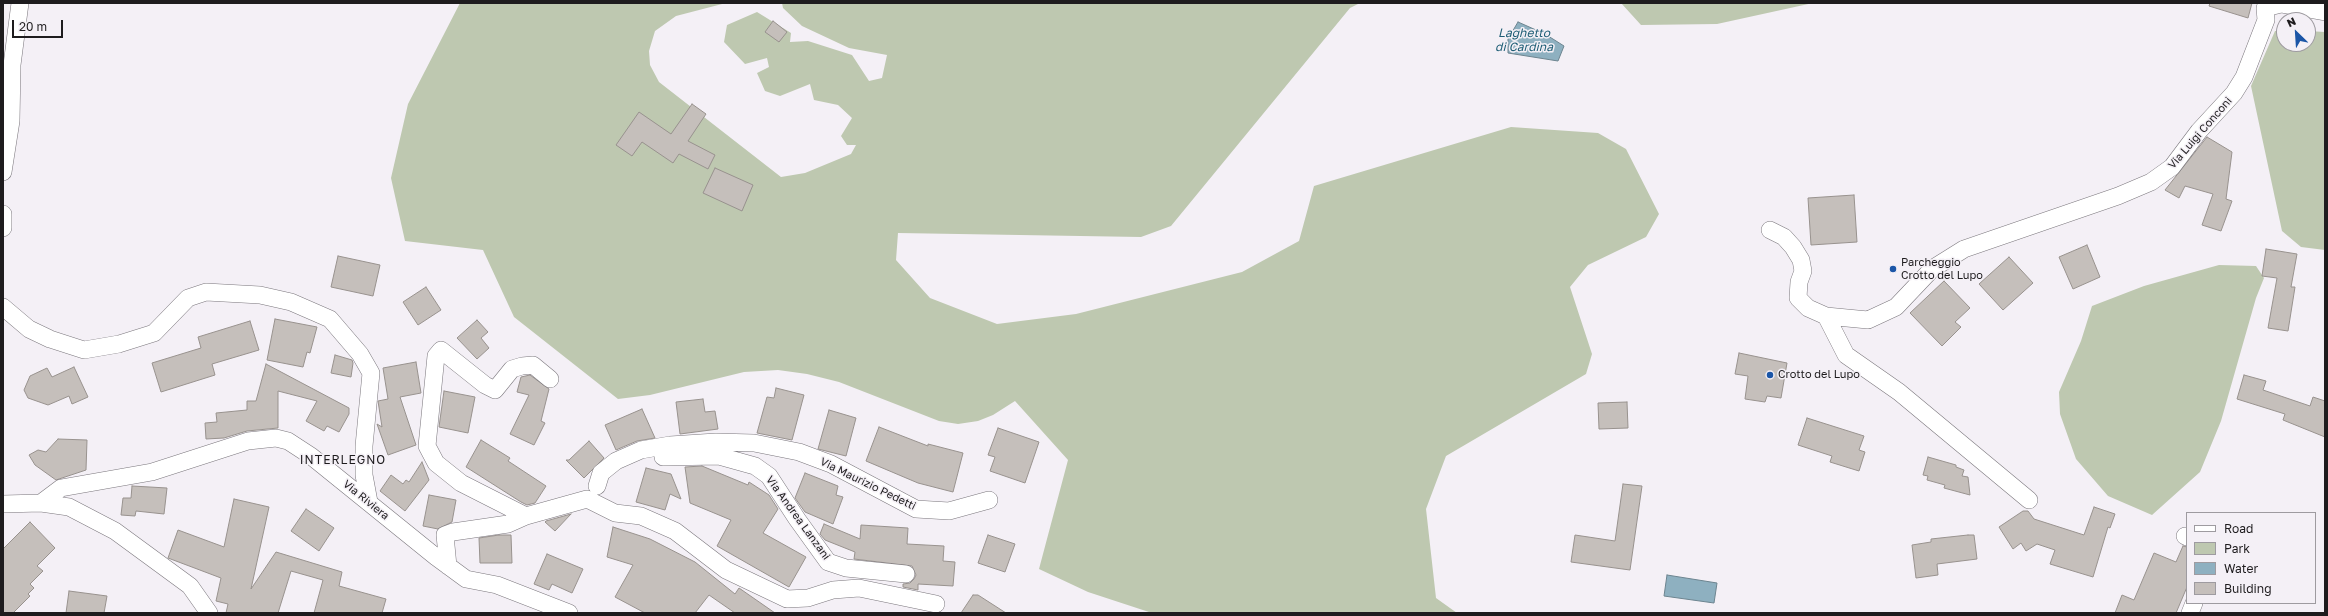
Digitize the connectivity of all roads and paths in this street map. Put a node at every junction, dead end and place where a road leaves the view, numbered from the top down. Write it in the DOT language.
graph roads {
  1 [pos="20,3"];
  2 [pos="2265,6"];
  3 [pos="2325,12"];
  4 [pos="3,172"];
  5 [pos="3,214"];
  6 [pos="3,228"];
  7 [pos="1770,230"];
  8 [pos="3,307"];
  9 [pos="1826,316"];
  10 [pos="550,379"];
  11 [pos="598,486"];
  12 [pos="587,499"];
  13 [pos="988,500"];
  14 [pos="2029,500"];
  15 [pos="41,502"];
  16 [pos="369,502"];
  17 [pos="3,504"];
  18 [pos="526,516"];
  19 [pos="448,566"];
  20 [pos="906,574"];
  21 [pos="936,604"];
  22 [pos="209,613"];
  23 [pos="569,613"];
  1 -- 4 [label="street"];
  2 -- 3 [label="street, Via Luigi Conconi"];
  2 -- 9 [label="street, Via Luigi Conconi"];
  5 -- 6 [label="street"];
  7 -- 9 [label="street, Via Luigi Conconi"];
  8 -- 16 [label="street"];
  9 -- 14 [label="street"];
  10 -- 18 [label="street"];
  11 -- 12 [label="street, Via Andrea Lanzani"];
  11 -- 13 [label="street, Via Maurizio Pedetti"];
  11 -- 20 [label="street, Via Andrea Lanzani"];
  12 -- 18 [label="street"];
  12 -- 21 [label="street"];
  15 -- 16 [label="street, Via Riviera"];
  15 -- 17 [label="street"];
  15 -- 22 [label="street"];
  16 -- 19 [label="street, Via Riviera"];
  18 -- 19 [label="street"];
  19 -- 23 [label="street, Via Riviera"];
}
